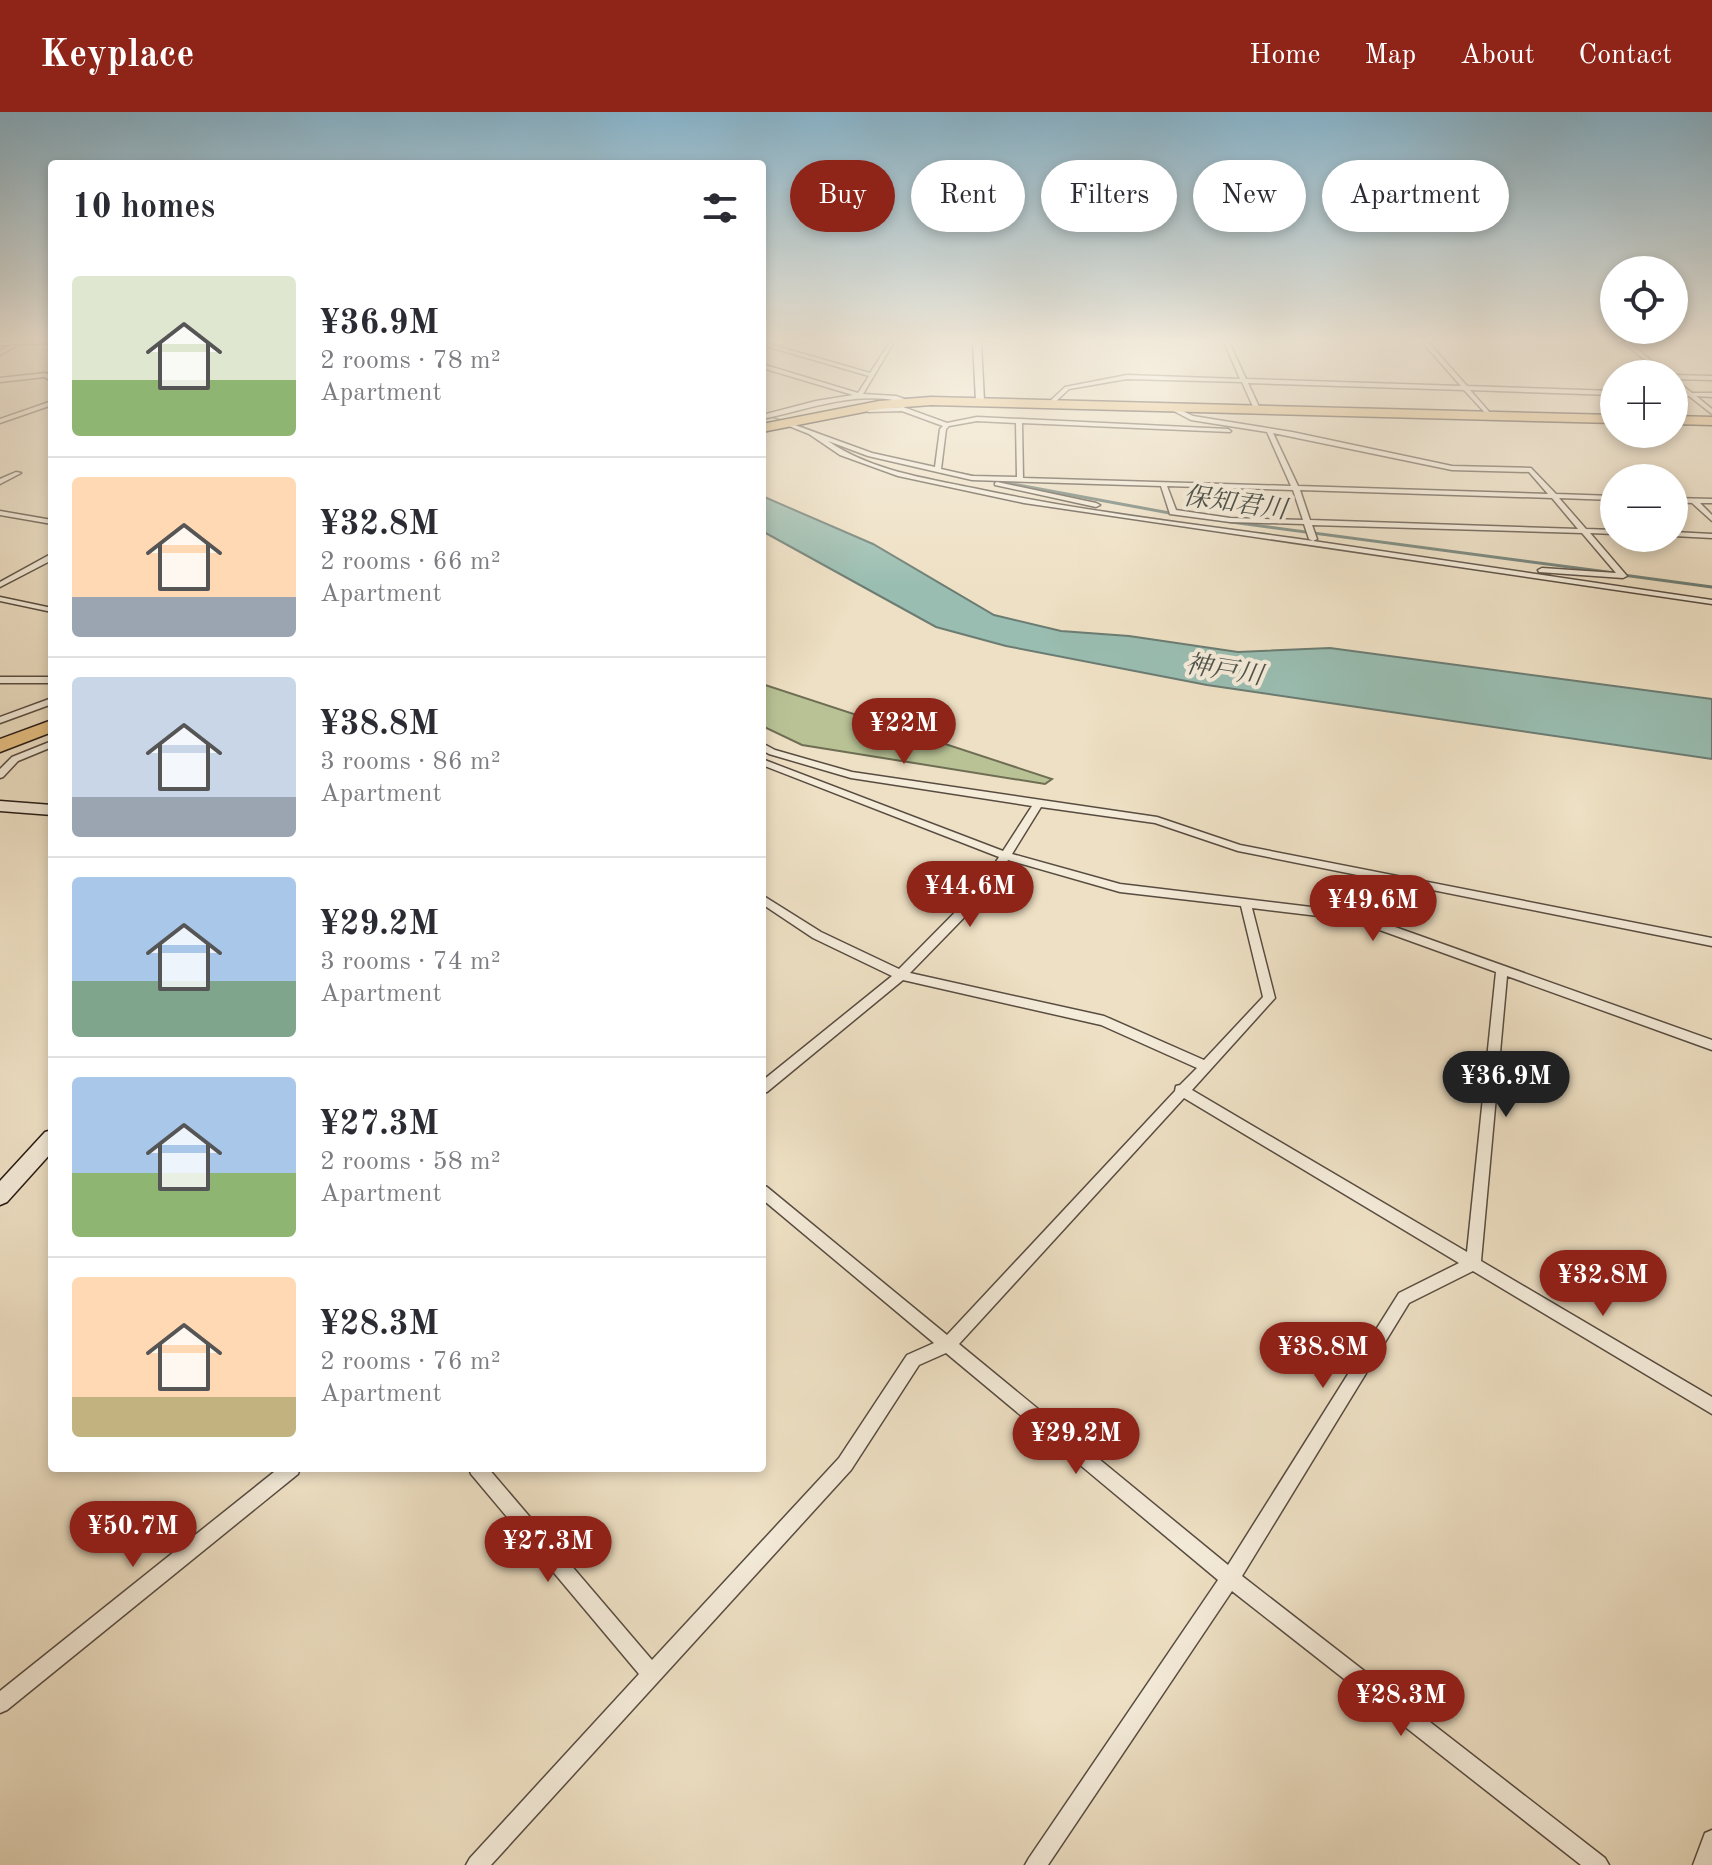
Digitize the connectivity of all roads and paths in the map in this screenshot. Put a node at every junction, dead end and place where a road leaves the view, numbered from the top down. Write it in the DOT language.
graph roads {
  1 [pos="944,424"];
  2 [pos="953,424"];
  3 [pos="1019,424"];
  4 [pos="1063,424"];
  5 [pos="1066,424"];
  6 [pos="1226,424"];
  7 [pos="947,425"];
  8 [pos="792,426"];
  9 [pos="808,431"];
  10 [pos="1269,431"];
  11 [pos="938,470"];
  12 [pos="18,473"];
  13 [pos="972,478"];
  14 [pos="1020,479"];
  15 [pos="1077,481"];
  16 [pos="0,482"];
  17 [pos="1163,483"];
  18 [pos="1296,489"];
  19 [pos="1554,496"];
  20 [pos="1600,498"];
  21 [pos="1077,501"];
  22 [pos="1688,501"];
  23 [pos="1694,501"];
  24 [pos="1712,501"];
  25 [pos="0,513"];
  26 [pos="1712,519"];
  27 [pos="48,521"];
  28 [pos="1308,522"];
  29 [pos="1583,530"];
  30 [pos="1600,531"];
  31 [pos="1688,535"];
  32 [pos="1712,536"];
  33 [pos="1313,539"];
  34 [pos="48,559"];
  35 [pos="1518,568"];
  36 [pos="0,585"];
  37 [pos="1712,596"];
  38 [pos="0,599"];
  39 [pos="1712,602"];
  40 [pos="48,609"];
  41 [pos="0,680"];
  42 [pos="48,680"];
  43 [pos="48,702"];
  44 [pos="48,718"];
  45 [pos="0,720"];
  46 [pos="46,732"];
  47 [pos="0,736"];
  48 [pos="0,746"];
  49 [pos="48,746"];
  50 [pos="766,748"];
  51 [pos="766,764"];
  52 [pos="0,775"];
  53 [pos="1038,804"];
  54 [pos="0,806"];
  55 [pos="48,810"];
  56 [pos="1004,855"];
  57 [pos="766,902"];
  58 [pos="1246,904"];
  59 [pos="1712,942"];
  60 [pos="1502,971"];
  61 [pos="901,975"];
  62 [pos="1712,1045"];
  63 [pos="1203,1065"];
  64 [pos="766,1085"];
  65 [pos="1181,1090"];
  66 [pos="48,1150"];
  67 [pos="766,1194"];
  68 [pos="0,1196"];
  69 [pos="1473,1264"];
  70 [pos="949,1344"];
  71 [pos="1712,1406"];
  72 [pos="287,1472"];
  73 [pos="480,1472"];
  74 [pos="1230,1578"];
  75 [pos="651,1673"];
  76 [pos="0,1703"];
  77 [pos="1712,1840"];
  78 [pos="477,1865"];
  79 [pos="1036,1865"];
  80 [pos="1598,1865"];
  81 [pos="1704,1865"];
  1 -- 7 [label="street"];
  2 -- 7 [label="street"];
  3 -- 14 [label="street"];
  4 -- 5 [label="street"];
  5 -- 10 [label="street"];
  6 -- 10 [label="street"];
  7 -- 11 [label="street"];
  8 -- 9 [label="street"];
  9 -- 11 [label="street"];
  9 -- 39 [label="street"];
  10 -- 18 [label="street"];
  10 -- 19 [label="street"];
  11 -- 13 [label="street"];
  12 -- 16 [label="street"];
  13 -- 14 [label="street"];
  13 -- 21 [label="street"];
  14 -- 15 [label="street"];
  15 -- 17 [label="street"];
  15 -- 21 [label="street"];
  17 -- 18 [label="street"];
  17 -- 28 [label="street"];
  18 -- 19 [label="street"];
  18 -- 28 [label="street"];
  19 -- 20 [label="street"];
  19 -- 29 [label="street"];
  21 -- 33 [label="street"];
  22 -- 23 [label="street"];
  23 -- 24 [label="street"];
  23 -- 26 [label="street"];
  25 -- 27 [label="street"];
  28 -- 29 [label="street"];
  28 -- 33 [label="street"];
  29 -- 30 [label="street"];
  29 -- 35 [label="street"];
  31 -- 32 [label="street"];
  33 -- 35 [label="street"];
  34 -- 36 [label="street"];
  35 -- 37 [label="street"];
  38 -- 40 [label="street"];
  41 -- 42 [label="street"];
  43 -- 45 [label="street"];
  44 -- 47 [label="highway"];
  46 -- 48 [label="highway"];
  49 -- 52 [label="street"];
  50 -- 53 [label="street"];
  51 -- 56 [label="street"];
  53 -- 56 [label="street"];
  53 -- 59 [label="street"];
  54 -- 55 [label="street"];
  56 -- 58 [label="street"];
  56 -- 61 [label="street"];
  57 -- 61 [label="street"];
  58 -- 60 [label="street"];
  58 -- 63 [label="street"];
  60 -- 62 [label="street"];
  60 -- 69 [label="street"];
  61 -- 63 [label="street"];
  61 -- 64 [label="street"];
  63 -- 65 [label="street"];
  65 -- 69 [label="street"];
  65 -- 70 [label="street"];
  66 -- 68 [label="street"];
  67 -- 70 [label="street"];
  69 -- 71 [label="street"];
  69 -- 74 [label="street"];
  70 -- 74 [label="street"];
  70 -- 75 [label="street"];
  72 -- 76 [label="street"];
  73 -- 75 [label="street"];
  74 -- 79 [label="street"];
  74 -- 80 [label="street"];
  75 -- 78 [label="street"];
  77 -- 81 [label="street"];
}
